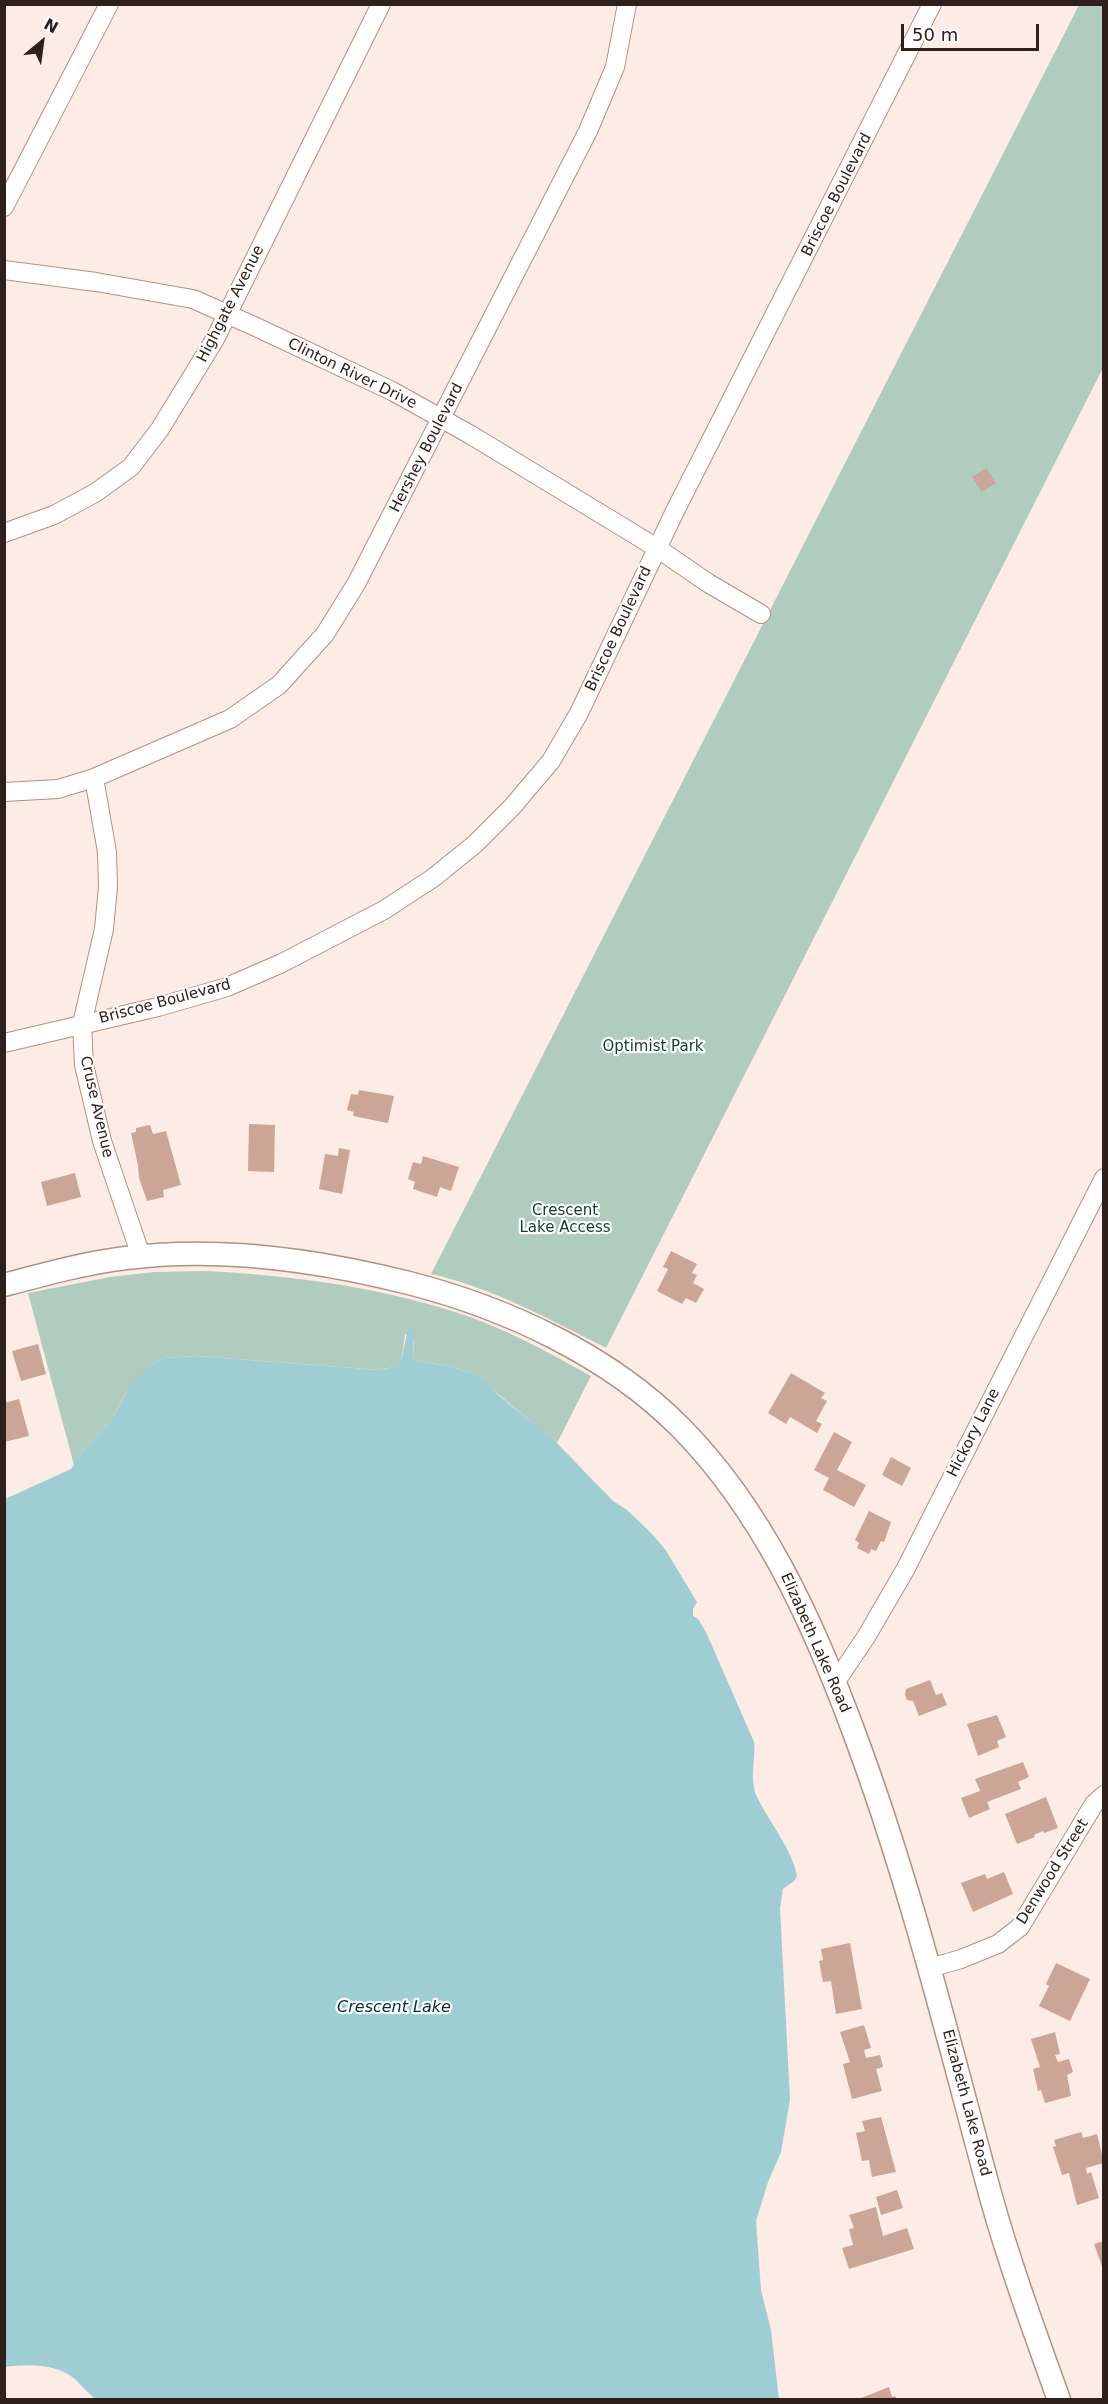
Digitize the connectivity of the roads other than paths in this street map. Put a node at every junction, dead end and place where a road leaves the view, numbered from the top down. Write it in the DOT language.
graph roads {
  1 [pos="109,4"];
  2 [pos="381,4"];
  3 [pos="627,4"];
  4 [pos="932,4"];
  5 [pos="4,207"];
  6 [pos="4,270"];
  7 [pos="226,315"];
  8 [pos="442,419"];
  9 [pos="4,533"];
  10 [pos="657,548"];
  11 [pos="761,614"];
  12 [pos="94,777"];
  13 [pos="4,792"];
  14 [pos="81,1024"];
  15 [pos="4,1043"];
  16 [pos="1104,1178"];
  17 [pos="141,1256"];
  18 [pos="4,1285"];
  19 [pos="835,1683"];
  20 [pos="1104,1795"];
  21 [pos="930,1968"];
  22 [pos="1059,2400"];
  1 -- 5 [label="street"];
  2 -- 7 [label="street, Highgate Avenue"];
  3 -- 8 [label="street, Hershey Boulevard"];
  4 -- 10 [label="street, Briscoe Boulevard"];
  6 -- 7 [label="street, Clinton River Drive"];
  7 -- 8 [label="street, Clinton River Drive"];
  7 -- 9 [label="street, Highgate Avenue"];
  8 -- 10 [label="street, Clinton River Drive"];
  8 -- 12 [label="street, Hershey Boulevard"];
  10 -- 11 [label="street, Clinton River Drive"];
  10 -- 14 [label="street, Briscoe Boulevard"];
  12 -- 13 [label="street, Hershey Boulevard"];
  12 -- 14 [label="street, Cruse Avenue"];
  14 -- 15 [label="street, Briscoe Boulevard"];
  14 -- 17 [label="street, Cruse Avenue"];
  16 -- 19 [label="street, Hickory Lane"];
  17 -- 18 [label="street, Elizabeth Lake Road"];
  17 -- 19 [label="street, Elizabeth Lake Road"];
  19 -- 21 [label="street, Elizabeth Lake Road"];
  20 -- 21 [label="street, Denwood Street"];
  21 -- 22 [label="street, Elizabeth Lake Road"];
}
